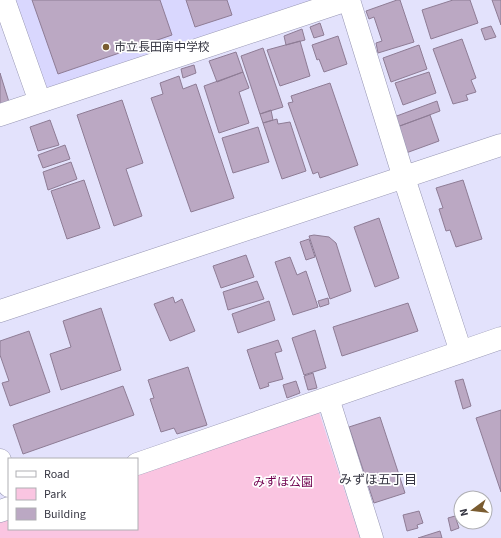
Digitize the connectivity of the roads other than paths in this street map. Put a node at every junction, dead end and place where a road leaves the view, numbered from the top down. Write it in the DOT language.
graph roads {
  1 [pos="4,0"];
  2 [pos="348,0"];
  3 [pos="40,102"];
  4 [pos="0,115"];
  5 [pos="501,145"];
  6 [pos="404,178"];
  7 [pos="0,310"];
  8 [pos="501,338"];
  9 [pos="460,352"];
  10 [pos="328,398"];
  11 [pos="0,460"];
  12 [pos="138,464"];
  13 [pos="8,483"];
  14 [pos="372,538"];
  1 -- 3 [label="street"];
  2 -- 3 [label="street"];
  2 -- 6 [label="street"];
  3 -- 4 [label="street"];
  5 -- 6 [label="street"];
  6 -- 7 [label="street"];
  6 -- 9 [label="street"];
  8 -- 9 [label="street"];
  9 -- 10 [label="street"];
  10 -- 12 [label="street"];
  10 -- 14 [label="street"];
  11 -- 13 [label="street"];
}
